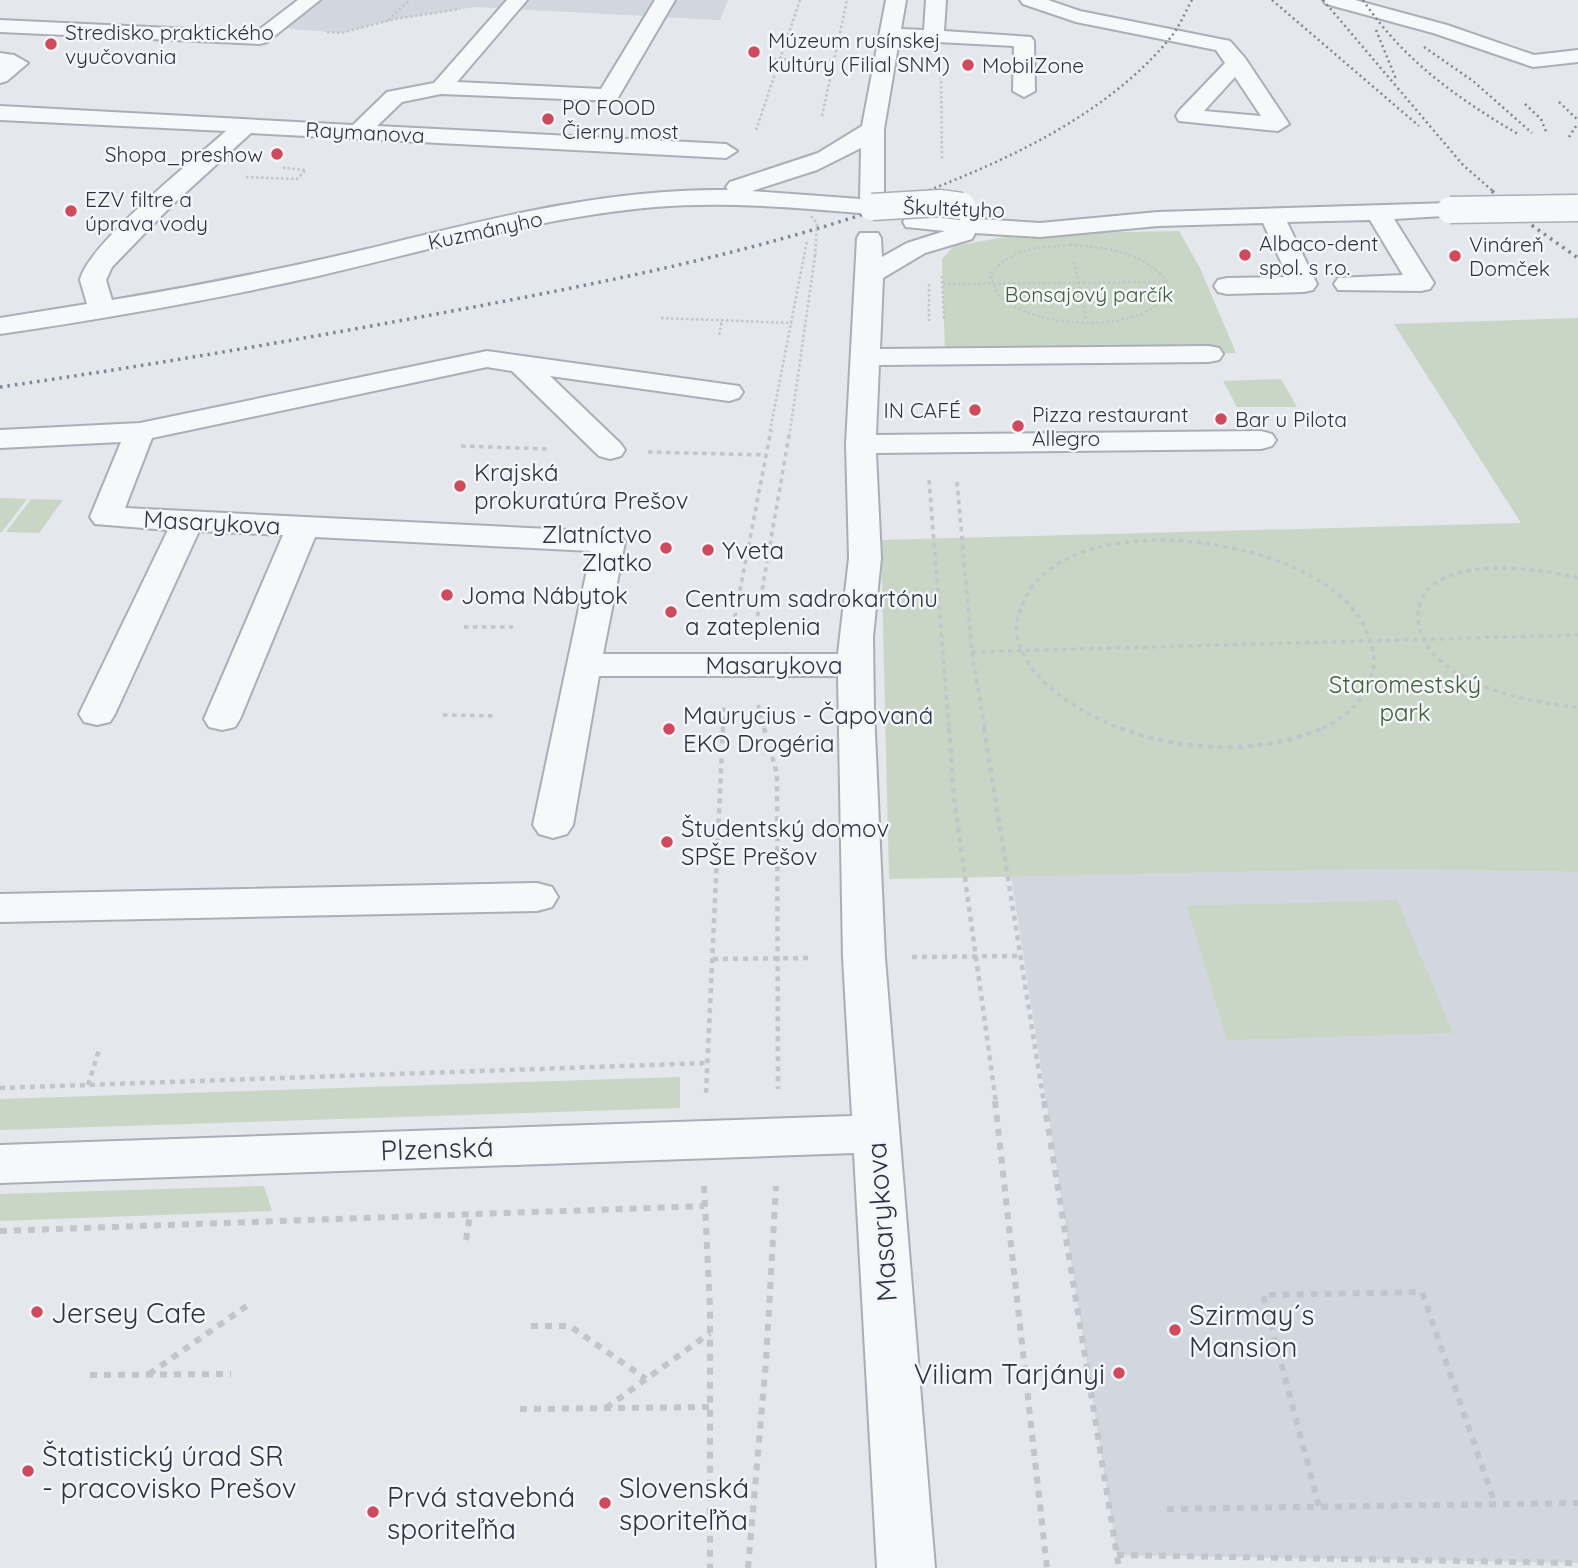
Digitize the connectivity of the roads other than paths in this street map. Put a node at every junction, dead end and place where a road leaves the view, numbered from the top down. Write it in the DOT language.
graph roads {
  1 [pos="310,0"];
  2 [pos="517,0"];
  3 [pos="665,0"];
  4 [pos="896,0"];
  5 [pos="936,0"];
  6 [pos="1030,0"];
  7 [pos="1333,0"];
  8 [pos="0,26"];
  9 [pos="889,34"];
  10 [pos="934,36"];
  11 [pos="1578,56"];
  12 [pos="0,59"];
  13 [pos="1238,62"];
  14 [pos="0,77"];
  15 [pos="441,88"];
  16 [pos="1024,91"];
  17 [pos="1,112"];
  18 [pos="247,125"];
  19 [pos="873,129"];
  20 [pos="359,131"];
  21 [pos="726,151"];
  22 [pos="702,197"];
  23 [pos="872,207"];
  24 [pos="1578,208"];
  25 [pos="1377,212"];
  26 [pos="1272,216"];
  27 [pos="1158,219"];
  28 [pos="995,229"];
  29 [pos="870,275"];
  30 [pos="1347,284"];
  31 [pos="1227,286"];
  32 [pos="103,310"];
  33 [pos="0,326"];
  34 [pos="1209,354"];
  35 [pos="867,357"];
  36 [pos="521,364"];
  37 [pos="729,391"];
  38 [pos="140,432"];
  39 [pos="0,439"];
  40 [pos="1262,440"];
  41 [pos="861,444"];
  42 [pos="610,450"];
  43 [pos="188,521"];
  44 [pos="303,527"];
  45 [pos="583,665"];
  46 [pos="857,665"];
  47 [pos="97,714"];
  48 [pos="222,719"];
  49 [pos="553,825"];
  50 [pos="537,897"];
  51 [pos="0,908"];
  52 [pos="874,1134"];
  53 [pos="0,1164"];
  54 [pos="906,1568"];
  1 -- 8 [label="street"];
  2 -- 15 [label="street"];
  3 -- 15 [label="street"];
  4 -- 9 [label="street, Masarykova"];
  5 -- 10 [label="street"];
  6 -- 13 [label="street"];
  7 -- 11 [label="street"];
  9 -- 10 [label="street"];
  9 -- 19 [label="street, Masarykova"];
  10 -- 16 [label="street"];
  12 -- 14 [label="street"];
  15 -- 20 [label="street"];
  17 -- 18 [label="street, Raymanova"];
  18 -- 20 [label="street, Raymanova"];
  18 -- 32 [label="street"];
  19 -- 22 [label="street"];
  19 -- 23 [label="street, Masarykova"];
  20 -- 21 [label="street, Raymanova"];
  22 -- 23 [label="street, Kuzmányho"];
  22 -- 32 [label="street, Kuzmányho"];
  23 -- 27 [label="street, Škultétyho, bridge"];
  23 -- 28 [label="street, Škultétyho"];
  23 -- 29 [label="street, Masarykova"];
  24 -- 25 [label="street, Škultétyho, bridge"];
  25 -- 26 [label="street, Škultétyho"];
  25 -- 30 [label="street"];
  26 -- 27 [label="street, Škultétyho"];
  26 -- 31 [label="street"];
  27 -- 28 [label="street, Škultétyho"];
  28 -- 29 [label="street"];
  29 -- 35 [label="street, Masarykova"];
  32 -- 33 [label="street, Kuzmányho"];
  34 -- 35 [label="street"];
  35 -- 41 [label="street, Masarykova"];
  36 -- 37 [label="street"];
  36 -- 38 [label="street"];
  36 -- 42 [label="street"];
  38 -- 39 [label="street"];
  38 -- 43 [label="street, Masarykova"];
  40 -- 41 [label="street"];
  41 -- 46 [label="street, Masarykova"];
  43 -- 44 [label="street, Masarykova"];
  43 -- 47 [label="street"];
  44 -- 45 [label="street, Masarykova"];
  44 -- 48 [label="street"];
  45 -- 46 [label="street, Masarykova"];
  45 -- 49 [label="street"];
  46 -- 52 [label="street, Masarykova"];
  50 -- 51 [label="street"];
  52 -- 53 [label="street, Plzenská"];
  52 -- 54 [label="street, Masarykova"];
}
